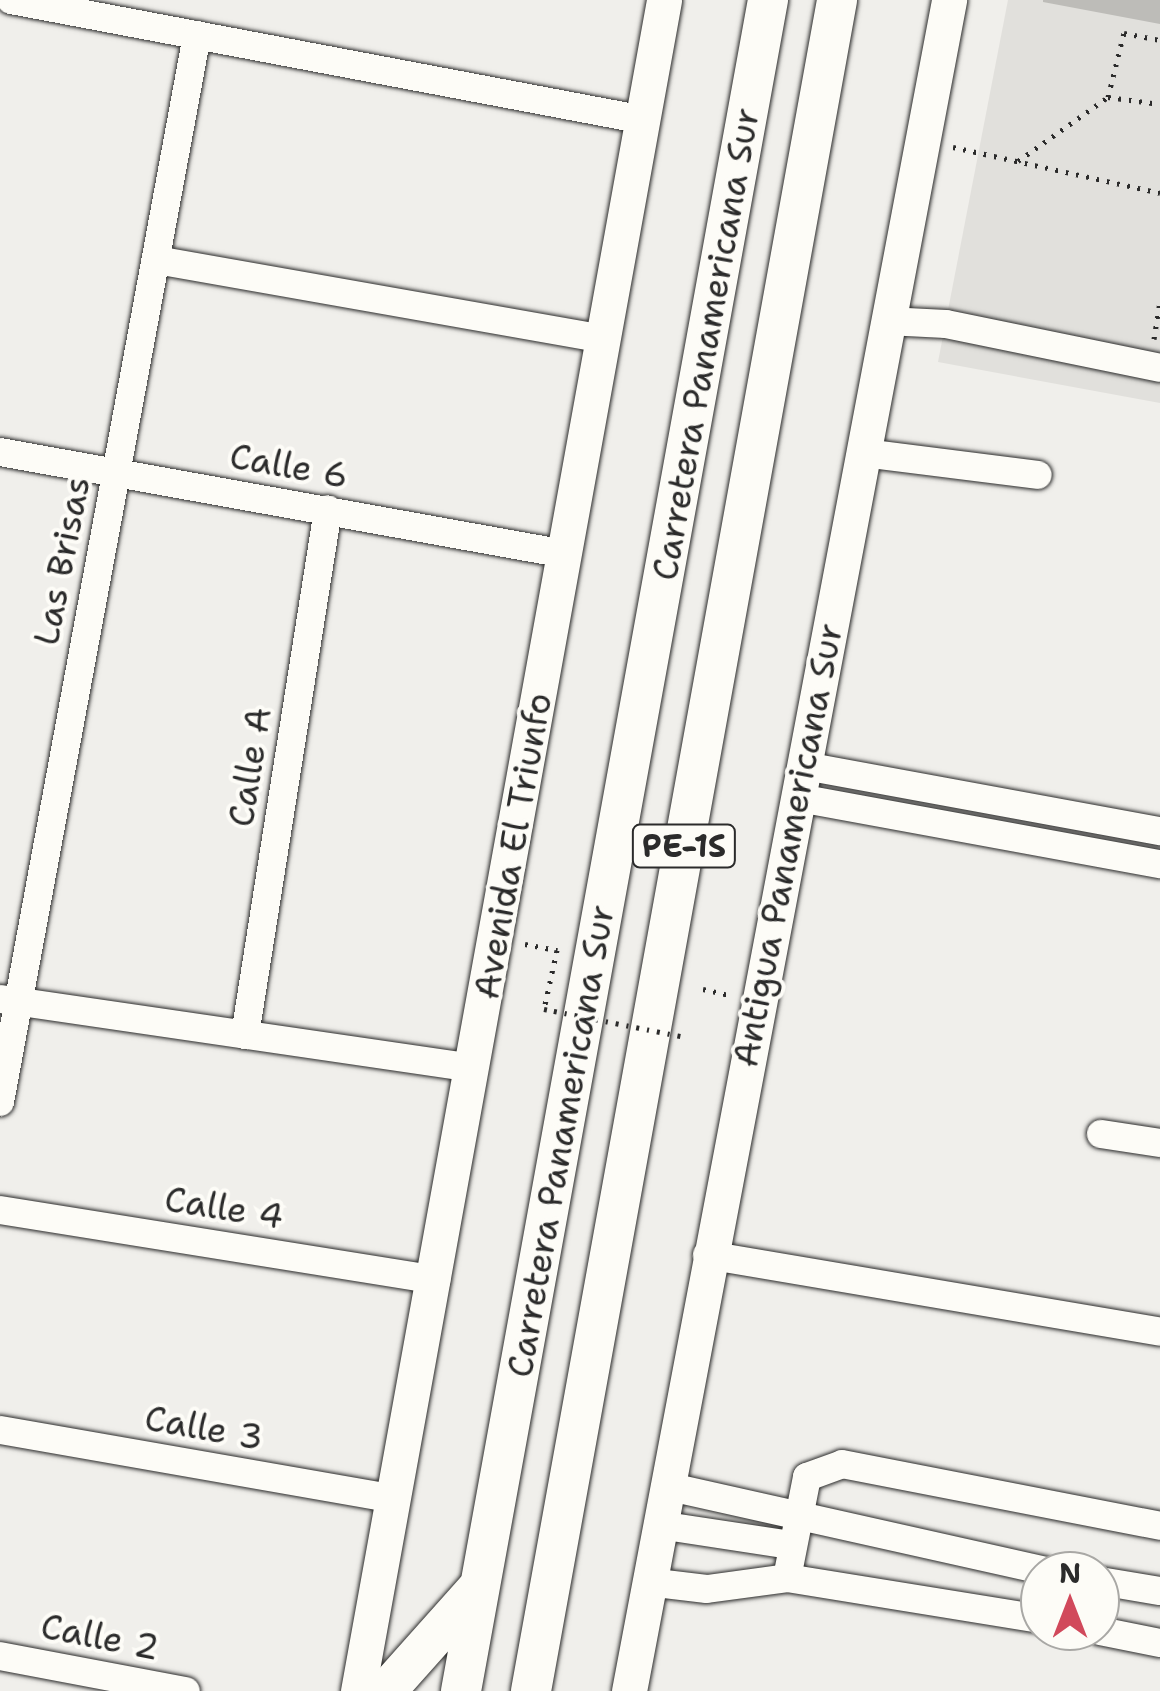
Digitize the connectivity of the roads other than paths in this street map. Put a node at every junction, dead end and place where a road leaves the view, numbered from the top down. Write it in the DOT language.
graph roads {
  1 [pos="10,0"];
  2 [pos="664,0"];
  3 [pos="768,0"];
  4 [pos="837,0"];
  5 [pos="948,0"];
  6 [pos="197,35"];
  7 [pos="644,120"];
  8 [pos="156,260"];
  9 [pos="887,321"];
  10 [pos="603,340"];
  11 [pos="1155,367"];
  12 [pos="0,452"];
  13 [pos="864,454"];
  14 [pos="117,473"];
  15 [pos="1038,475"];
  16 [pos="328,510"];
  17 [pos="565,554"];
  18 [pos="802,782"];
  19 [pos="1160,832"];
  20 [pos="1160,864"];
  21 [pos="9,1000"];
  22 [pos="245,1035"];
  23 [pos="474,1068"];
  24 [pos="0,1102"];
  25 [pos="1102,1134"];
  26 [pos="1160,1143"];
  27 [pos="0,1210"];
  28 [pos="707,1255"];
  29 [pos="436,1280"];
  30 [pos="1160,1332"];
  31 [pos="0,1430"];
  32 [pos="666,1486"];
  33 [pos="395,1499"];
  34 [pos="798,1511"];
  35 [pos="659,1525"];
  36 [pos="1160,1526"];
  37 [pos="792,1545"];
  38 [pos="1020,1565"];
  39 [pos="787,1578"];
  40 [pos="648,1582"];
  41 [pos="481,1583"];
  42 [pos="1120,1584"];
  43 [pos="1160,1591"];
  44 [pos="1020,1616"];
  45 [pos="1120,1635"];
  46 [pos="1160,1643"];
  47 [pos="0,1656"];
  48 [pos="186,1691"];
  49 [pos="358,1691"];
  50 [pos="386,1691"];
  51 [pos="461,1691"];
  52 [pos="531,1691"];
  53 [pos="629,1691"];
  1 -- 6 [label="street"];
  2 -- 7 [label="main road, Avenida El Triunfo"];
  3 -- 41 [label="highway, Carretera Panamericana Sur / PE-1S"];
  4 -- 52 [label="highway, Carretera Panamericana Sur / PE-1S"];
  5 -- 9 [label="main road, Antigua Panamericana Sur"];
  6 -- 7 [label="street"];
  6 -- 8 [label="street, Las Brisas"];
  7 -- 10 [label="main road, Avenida El Triunfo"];
  8 -- 10 [label="street"];
  8 -- 14 [label="street, Las Brisas"];
  9 -- 11 [label="street"];
  9 -- 13 [label="main road, Antigua Panamericana Sur"];
  10 -- 17 [label="main road, Avenida El Triunfo"];
  12 -- 14 [label="street, Calle 6"];
  13 -- 15 [label="street"];
  13 -- 18 [label="main road, Antigua Panamericana Sur"];
  14 -- 16 [label="street, Calle 6"];
  14 -- 21 [label="street, Las Brisas"];
  16 -- 17 [label="street, Calle 6"];
  16 -- 22 [label="street, Calle A"];
  17 -- 23 [label="main road, Avenida El Triunfo"];
  18 -- 19 [label="street"];
  18 -- 20 [label="street"];
  18 -- 28 [label="main road, Antigua Panamericana Sur"];
  21 -- 22 [label="street"];
  21 -- 24 [label="street, Las Brisas"];
  22 -- 23 [label="street"];
  23 -- 29 [label="main road, Avenida El Triunfo"];
  25 -- 26 [label="street"];
  27 -- 29 [label="street, Calle 4"];
  28 -- 30 [label="street"];
  28 -- 32 [label="main road, Antigua Panamericana Sur"];
  29 -- 33 [label="main road, Avenida El Triunfo"];
  31 -- 33 [label="street, Calle 3"];
  32 -- 34 [label="street"];
  32 -- 35 [label="main road, Antigua Panamericana Sur"];
  33 -- 49 [label="main road, Avenida El Triunfo"];
  34 -- 36 [label="street"];
  34 -- 37 [label="street"];
  34 -- 38 [label="street"];
  35 -- 37 [label="street"];
  35 -- 40 [label="main road, Antigua Panamericana Sur"];
  37 -- 39 [label="street"];
  39 -- 40 [label="street"];
  39 -- 44 [label="street"];
  40 -- 53 [label="main road, Antigua Panamericana Sur"];
  41 -- 50 [label="highway"];
  41 -- 51 [label="highway, Carretera Panamericana Sur / PE-1S"];
  42 -- 43 [label="street"];
  45 -- 46 [label="street"];
  47 -- 48 [label="street, Calle 2"];
}
